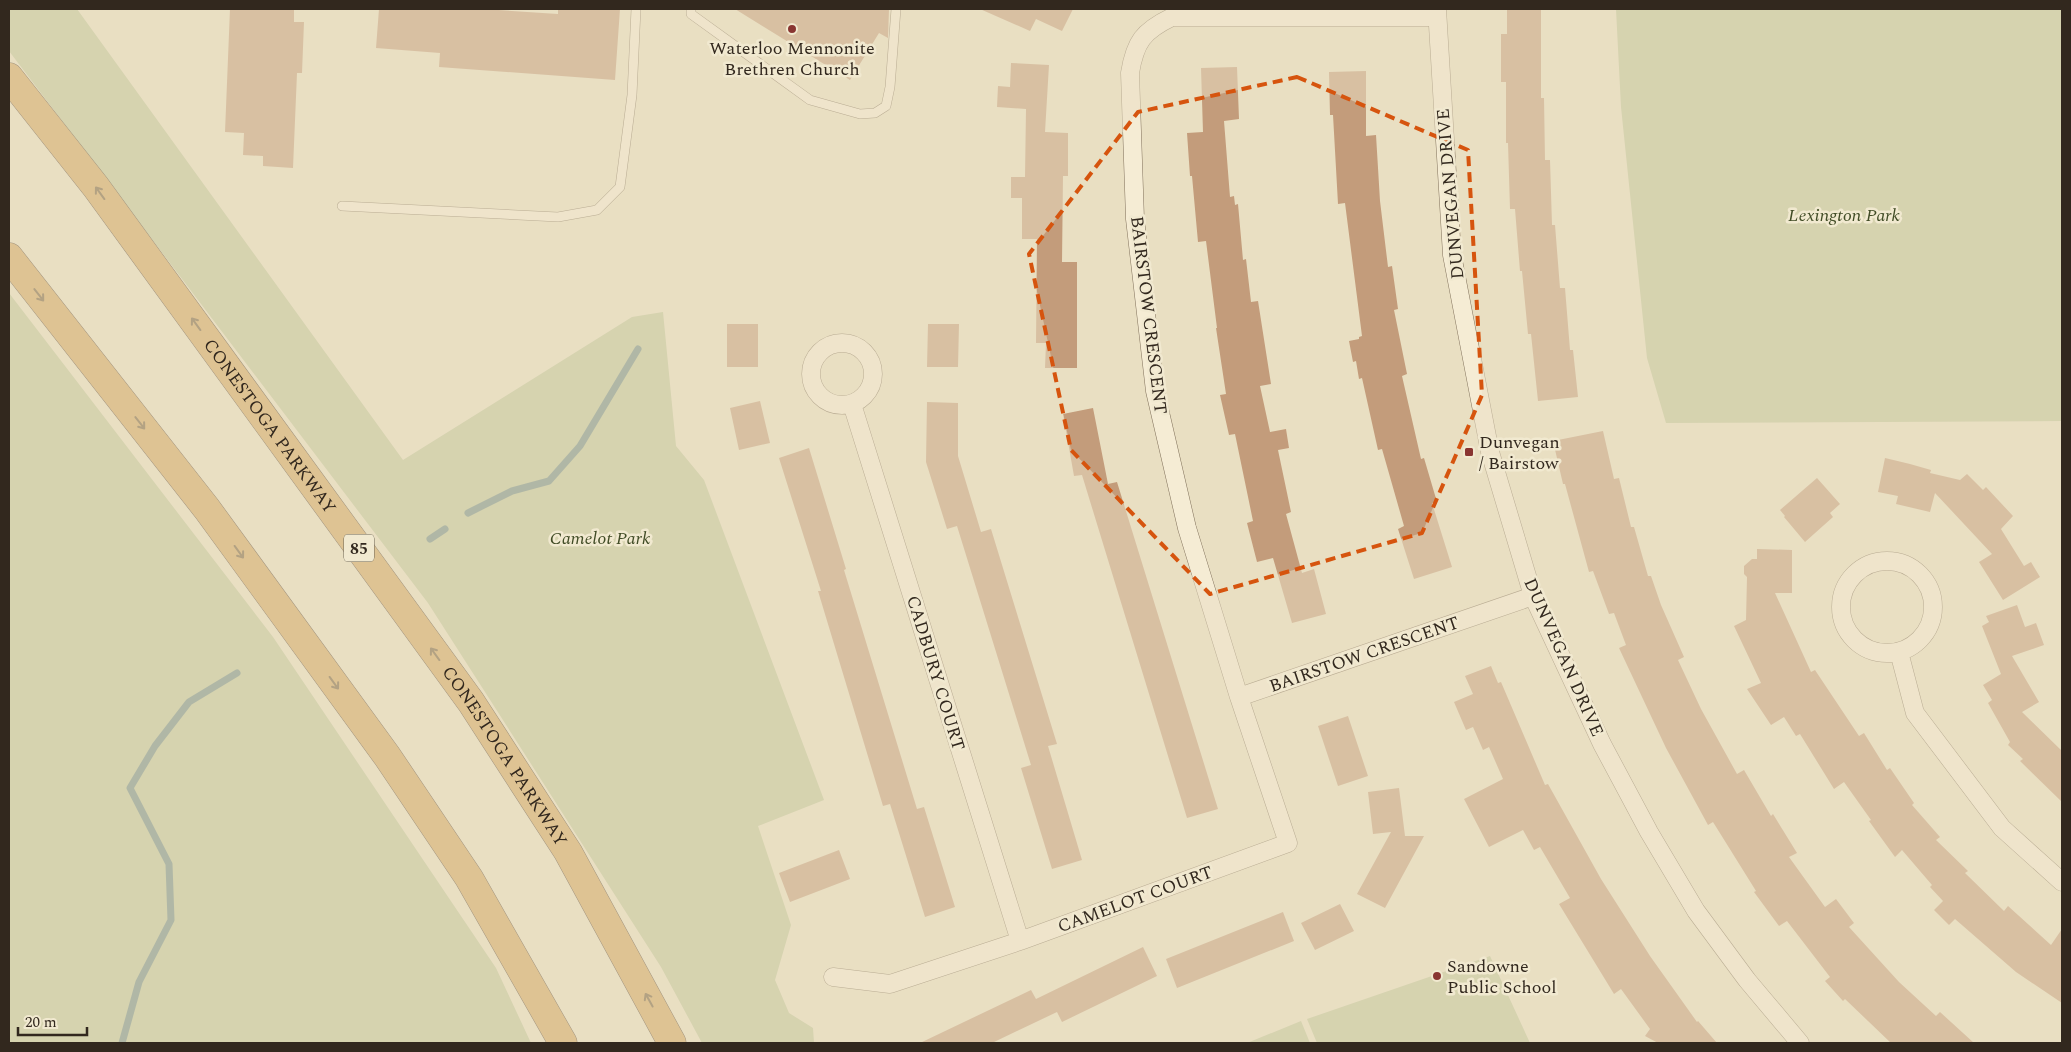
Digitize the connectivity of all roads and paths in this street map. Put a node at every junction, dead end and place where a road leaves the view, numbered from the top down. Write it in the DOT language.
graph roads {
  1 [pos="636,9"];
  2 [pos="691,9"];
  3 [pos="896,9"];
  4 [pos="1437,13"];
  5 [pos="9,77"];
  6 [pos="342,206"];
  7 [pos="9,257"];
  8 [pos="852,404"];
  9 [pos="1533,596"];
  10 [pos="1899,652"];
  11 [pos="1239,697"];
  12 [pos="2062,882"];
  13 [pos="1020,941"];
  14 [pos="833,977"];
  15 [pos="563,1043"];
  16 [pos="672,1043"];
  17 [pos="1800,1043"];
  1 -- 6 [label="lane"];
  2 -- 3 [label="lane"];
  4 -- 9 [label="street, DUNVEGAN DRIVE"];
  4 -- 11 [label="street, BAIRSTOW CRESCENT"];
  16 -- 5 [label="highway, CONESTOGA PARKWAY / 85, one-way"];
  7 -- 15 [label="highway, one-way"];
  8 -- 13 [label="street, CADBURY COURT"];
  9 -- 11 [label="street, BAIRSTOW CRESCENT"];
  9 -- 17 [label="street, DUNVEGAN DRIVE"];
  10 -- 10 [label="street"];
  10 -- 12 [label="street"];
  11 -- 13 [label="street, CAMELOT COURT"];
  13 -- 14 [label="street, CAMELOT COURT"];
}
